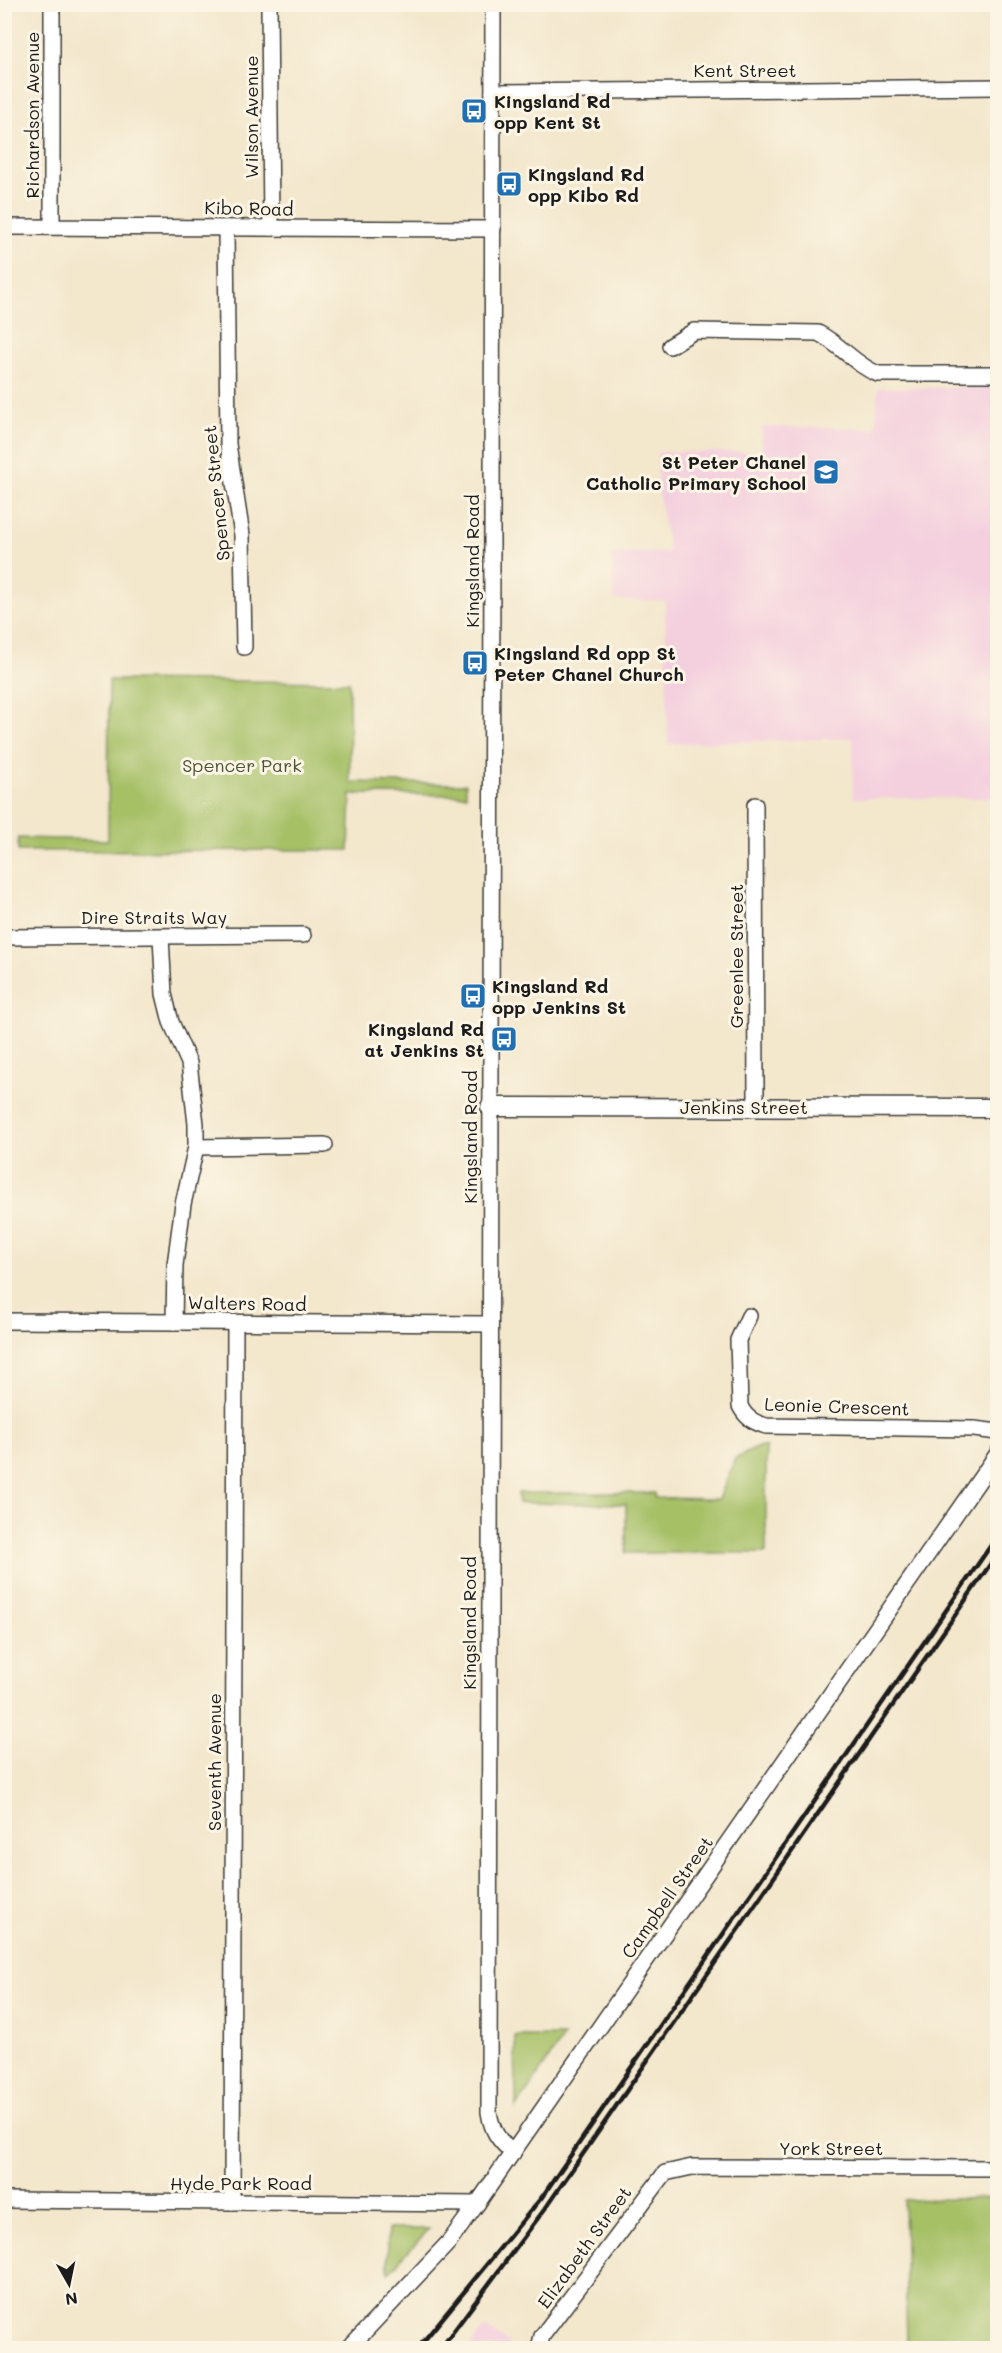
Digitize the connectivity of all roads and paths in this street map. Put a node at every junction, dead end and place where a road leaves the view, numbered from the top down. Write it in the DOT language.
graph roads {
  1 [pos="52,4"];
  2 [pos="269,4"];
  3 [pos="493,4"];
  4 [pos="998,87"];
  5 [pos="493,92"];
  6 [pos="52,226"];
  7 [pos="4,227"];
  8 [pos="226,228"];
  9 [pos="271,228"];
  10 [pos="493,229"];
  11 [pos="670,346"];
  12 [pos="998,374"];
  13 [pos="244,647"];
  14 [pos="755,805"];
  15 [pos="303,935"];
  16 [pos="4,937"];
  17 [pos="161,937"];
  18 [pos="756,1106"];
  19 [pos="490,1107"];
  20 [pos="998,1108"];
  21 [pos="325,1145"];
  22 [pos="196,1147"];
  23 [pos="749,1316"];
  24 [pos="4,1321"];
  25 [pos="174,1322"];
  26 [pos="235,1323"];
  27 [pos="489,1324"];
  28 [pos="998,1432"];
  29 [pos="998,1453"];
  30 [pos="513,2153"];
  31 [pos="998,2168"];
  32 [pos="665,2172"];
  33 [pos="4,2200"];
  34 [pos="232,2202"];
  35 [pos="477,2204"];
  36 [pos="349,2349"];
  37 [pos="539,2349"];
  1 -- 6 [label="street, Richardson Avenue"];
  2 -- 9 [label="street, Wilson Avenue"];
  3 -- 5 [label="street, Kingsland Road"];
  4 -- 5 [label="street, Kent Street"];
  5 -- 10 [label="street, Kingsland Road"];
  6 -- 7 [label="street, Kibo Road"];
  6 -- 8 [label="street, Kibo Road"];
  8 -- 9 [label="street, Kibo Road"];
  8 -- 13 [label="street, Spencer Street"];
  9 -- 10 [label="street, Kibo Road"];
  10 -- 19 [label="street, Kingsland Road"];
  11 -- 12 [label="street"];
  14 -- 18 [label="street, Greenlee Street"];
  15 -- 17 [label="street, Dire Straits Way"];
  16 -- 17 [label="street, Dire Straits Way"];
  17 -- 22 [label="street"];
  18 -- 19 [label="street, Jenkins Street"];
  18 -- 20 [label="street, Jenkins Street"];
  19 -- 27 [label="street, Kingsland Road"];
  21 -- 22 [label="street"];
  22 -- 25 [label="street"];
  23 -- 28 [label="street, Leonie Crescent"];
  24 -- 25 [label="street, Walters Road"];
  25 -- 26 [label="street, Walters Road"];
  26 -- 27 [label="street, Walters Road"];
  26 -- 34 [label="street, Seventh Avenue"];
  27 -- 30 [label="street, Kingsland Road"];
  29 -- 30 [label="street, Campbell Street"];
  30 -- 35 [label="street, Campbell Street"];
  31 -- 32 [label="street, York Street"];
  32 -- 37 [label="street, Elizabeth Street"];
  33 -- 34 [label="street, Hyde Park Road"];
  34 -- 35 [label="street, Hyde Park Road"];
  35 -- 36 [label="street, Campbell Street"];
}
